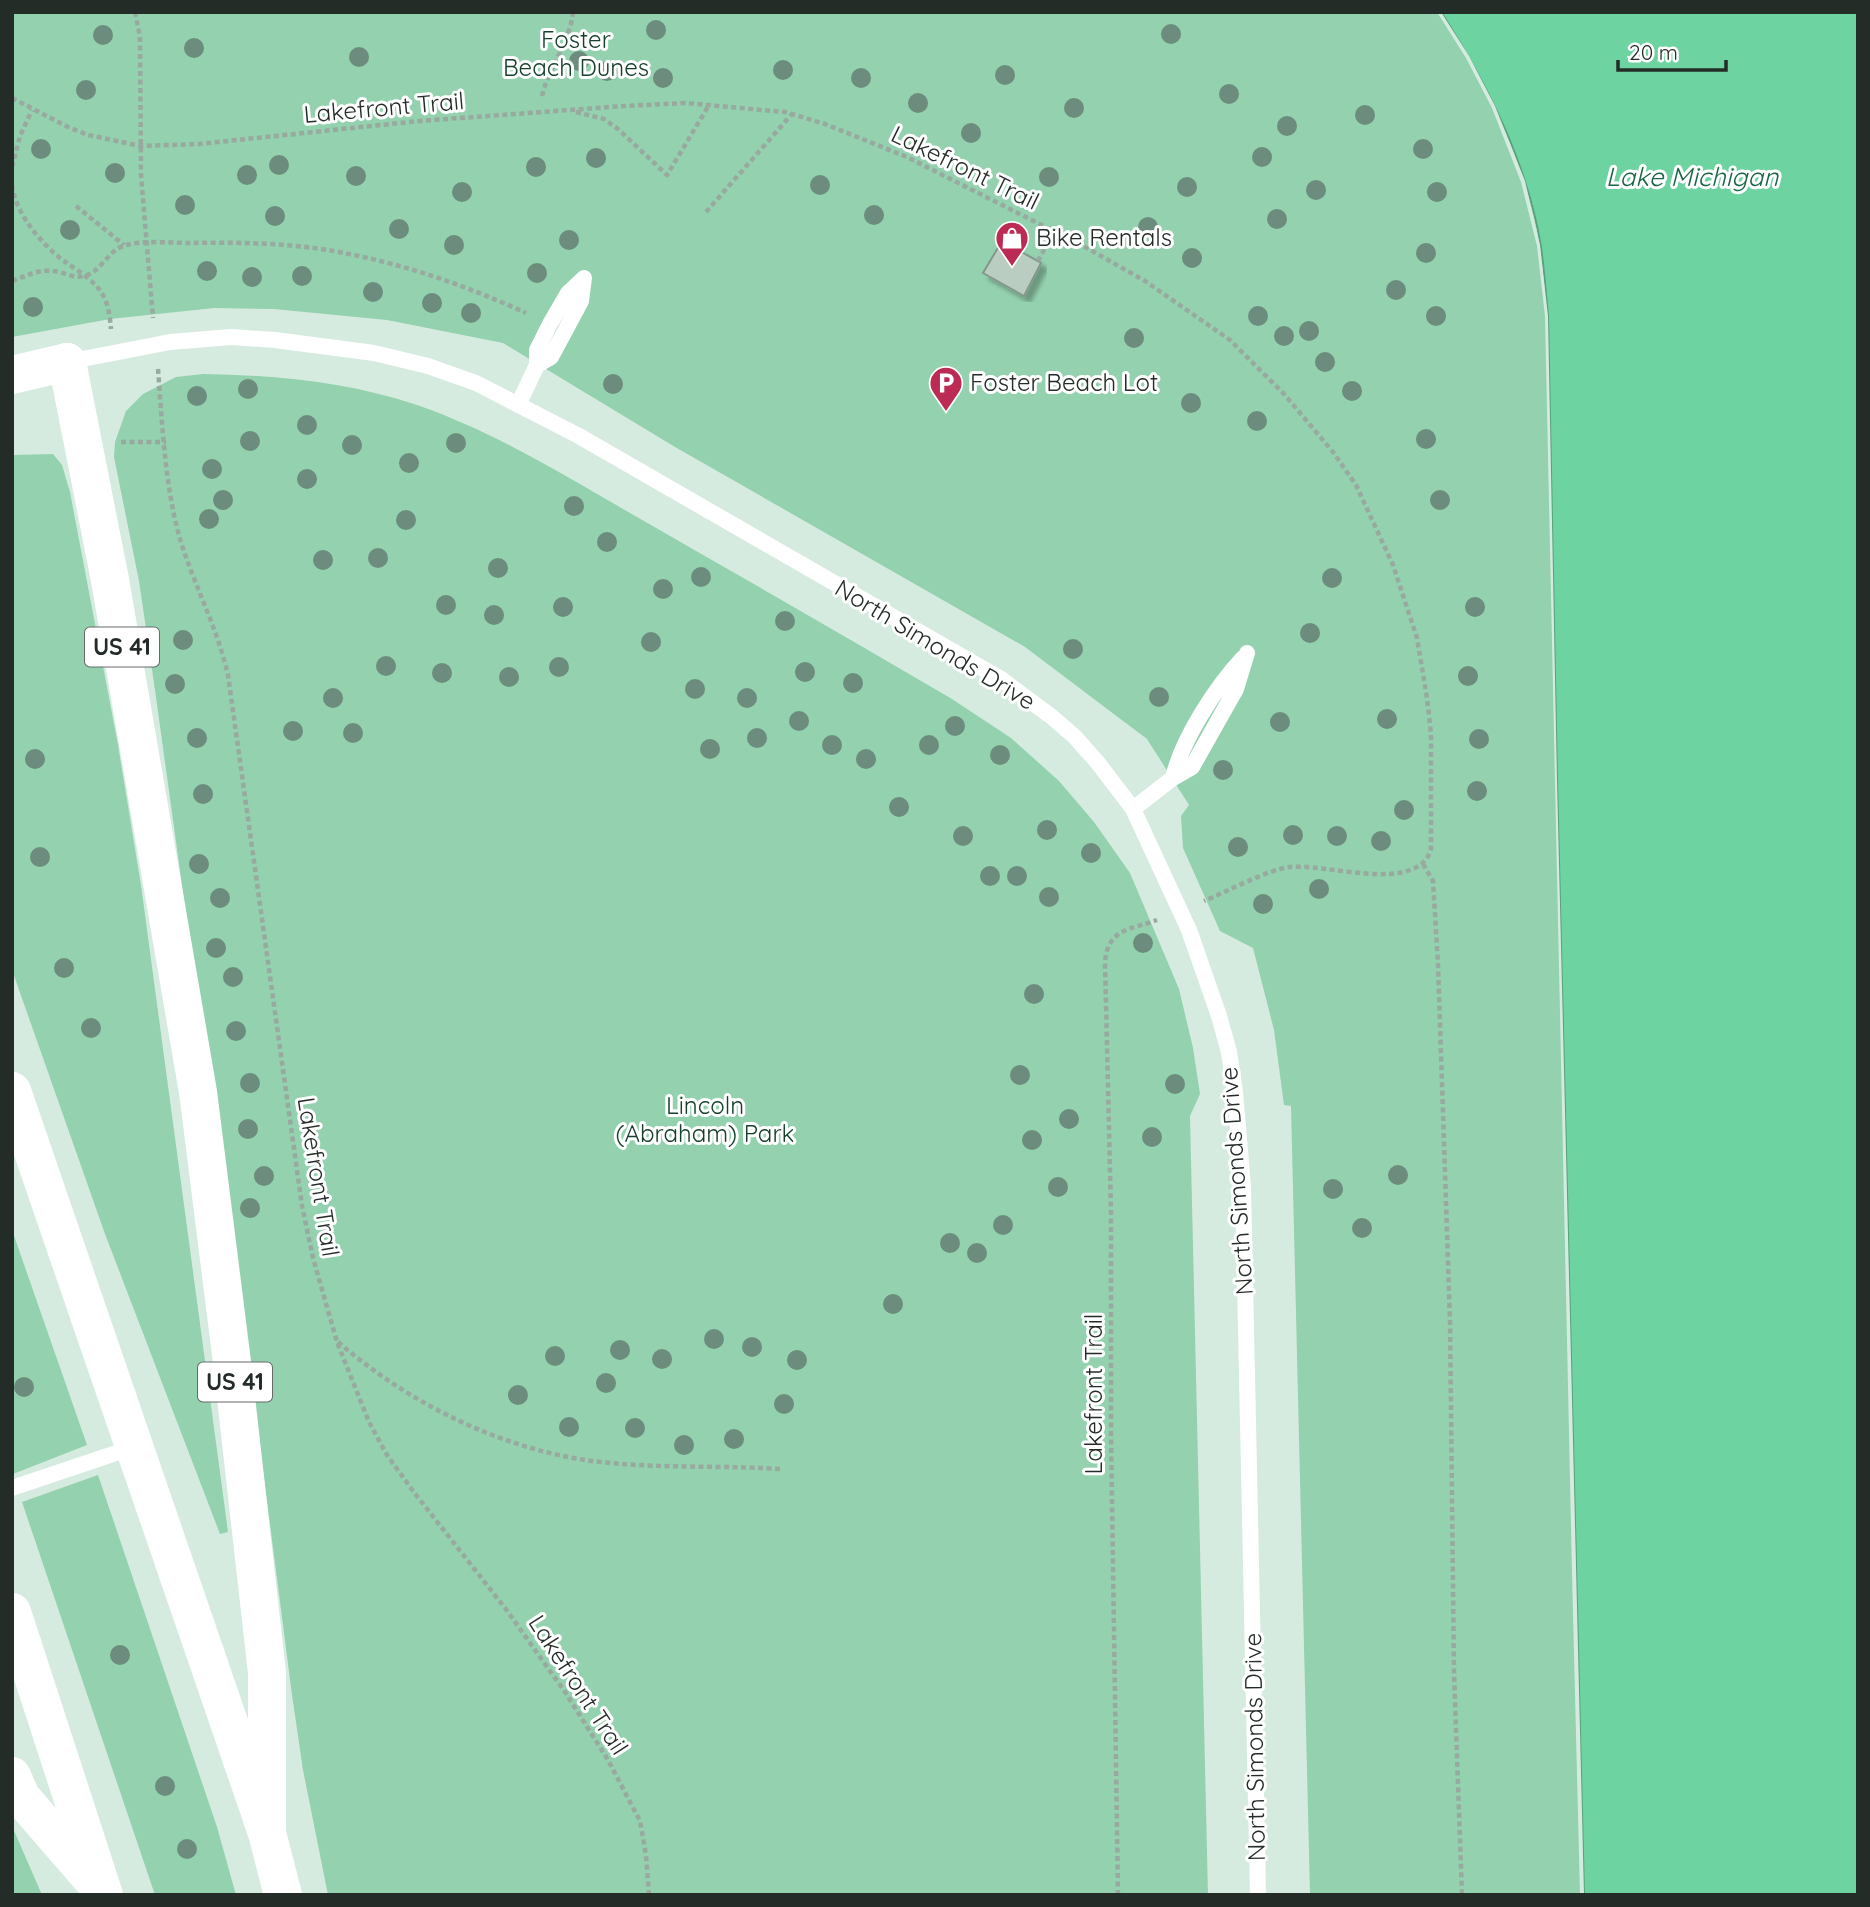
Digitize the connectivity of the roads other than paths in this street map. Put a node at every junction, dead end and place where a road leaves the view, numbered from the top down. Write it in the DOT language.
graph roads {
  1 [pos="67,362"];
  2 [pos="537,365"];
  3 [pos="12,375"];
  4 [pos="518,405"];
  5 [pos="1173,778"];
  6 [pos="1133,809"];
  7 [pos="12,1091"];
  8 [pos="134,1447"];
  9 [pos="12,1488"];
  10 [pos="12,1612"];
  11 [pos="12,1776"];
  12 [pos="267,1833"];
  13 [pos="104,1894"];
  14 [pos="283,1895"];
  15 [pos="1258,1895"];
  1 -- 3 [label="main road"];
  1 -- 4 [label="lane, North Simonds Drive"];
  1 -- 12 [label="main road, US 41"];
  2 -- 2 [label="lane"];
  2 -- 4 [label="lane"];
  4 -- 6 [label="lane, North Simonds Drive"];
  5 -- 5 [label="lane"];
  5 -- 6 [label="lane"];
  6 -- 15 [label="lane, North Simonds Drive"];
  7 -- 8 [label="main road"];
  8 -- 9 [label="lane"];
  8 -- 12 [label="main road"];
  10 -- 13 [label="main road"];
  11 -- 13 [label="main road"];
  12 -- 14 [label="main road, US 41"];
}
